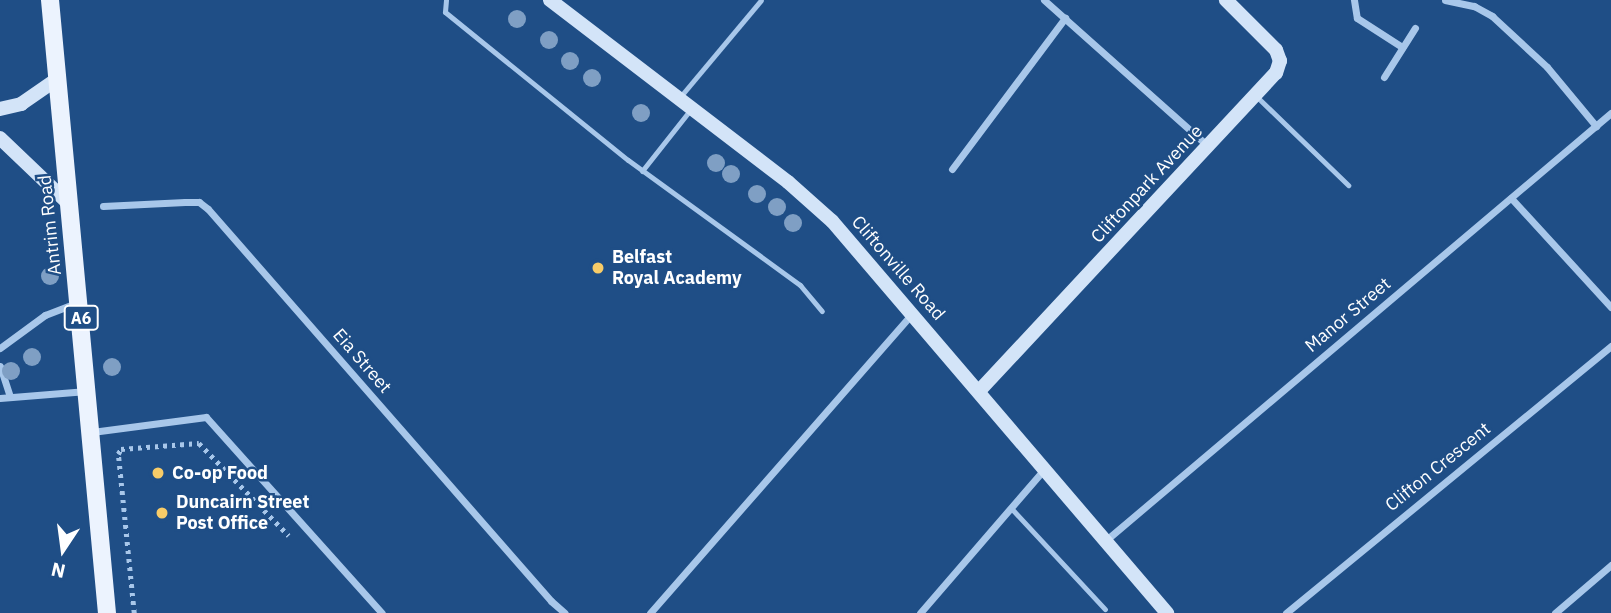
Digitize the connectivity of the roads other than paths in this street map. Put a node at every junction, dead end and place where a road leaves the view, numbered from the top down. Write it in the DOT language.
graph roads {
  1 [pos="50,0"];
  2 [pos="446,0"];
  3 [pos="550,0"];
  4 [pos="761,0"];
  5 [pos="1044,0"];
  6 [pos="1226,0"];
  7 [pos="1354,0"];
  8 [pos="1445,0"];
  9 [pos="1476,3"];
  10 [pos="1065,18"];
  11 [pos="1415,28"];
  12 [pos="1402,47"];
  13 [pos="1384,77"];
  14 [pos="57,79"];
  15 [pos="1255,95"];
  16 [pos="678,99"];
  17 [pos="0,109"];
  18 [pos="691,109"];
  19 [pos="1611,113"];
  20 [pos="1596,126"];
  21 [pos="0,138"];
  22 [pos="1208,146"];
  23 [pos="952,169"];
  24 [pos="642,171"];
  25 [pos="1349,185"];
  26 [pos="1511,198"];
  27 [pos="69,204"];
  28 [pos="103,206"];
  29 [pos="79,303"];
  30 [pos="1611,307"];
  31 [pos="822,311"];
  32 [pos="912,314"];
  33 [pos="1611,346"];
  34 [pos="0,348"];
  35 [pos="0,366"];
  36 [pos="980,390"];
  37 [pos="88,391"];
  38 [pos="10,396"];
  39 [pos="0,398"];
  40 [pos="92,432"];
  41 [pos="1045,468"];
  42 [pos="1011,508"];
  43 [pos="1105,541"];
  44 [pos="1611,565"];
  45 [pos="1105,609"];
  46 [pos="107,613"];
  47 [pos="382,613"];
  48 [pos="565,613"];
  49 [pos="650,613"];
  50 [pos="920,613"];
  51 [pos="1167,613"];
  52 [pos="1286,613"];
  53 [pos="1555,613"];
  1 -- 14 [label="main road, Antrim Road / A6"];
  2 -- 24 [label="lane"];
  3 -- 16 [label="street, Cliftonville Road"];
  4 -- 16 [label="lane"];
  5 -- 10 [label="street"];
  6 -- 15 [label="street, Cliftonpark Avenue"];
  7 -- 12 [label="street"];
  8 -- 9 [label="street"];
  9 -- 20 [label="street"];
  10 -- 22 [label="street"];
  10 -- 23 [label="street"];
  11 -- 12 [label="street"];
  12 -- 13 [label="street"];
  14 -- 17 [label="street"];
  14 -- 27 [label="main road, Antrim Road / A6"];
  15 -- 22 [label="street, Cliftonpark Avenue"];
  15 -- 25 [label="lane"];
  16 -- 18 [label="street, Cliftonville Road"];
  18 -- 24 [label="lane"];
  18 -- 32 [label="street, Cliftonville Road"];
  19 -- 20 [label="street, Manor Street"];
  20 -- 26 [label="street, Manor Street"];
  21 -- 27 [label="street"];
  22 -- 36 [label="street, Cliftonpark Avenue"];
  24 -- 31 [label="lane"];
  26 -- 30 [label="street"];
  26 -- 43 [label="street, Manor Street"];
  27 -- 29 [label="main road, Antrim Road / A6"];
  28 -- 48 [label="street, Eia Street"];
  29 -- 34 [label="street"];
  29 -- 37 [label="main road, Antrim Road / A6"];
  32 -- 36 [label="street, Cliftonville Road"];
  32 -- 49 [label="street"];
  33 -- 52 [label="street, Clifton Crescent"];
  35 -- 38 [label="street"];
  36 -- 41 [label="street, Cliftonville Road"];
  37 -- 38 [label="street"];
  37 -- 40 [label="main road, Antrim Road / A6"];
  38 -- 39 [label="street"];
  40 -- 46 [label="main road, Antrim Road / A6"];
  40 -- 47 [label="street"];
  41 -- 42 [label="street"];
  41 -- 43 [label="street, Cliftonville Road"];
  42 -- 45 [label="lane"];
  42 -- 50 [label="street"];
  43 -- 51 [label="street, Cliftonville Road"];
  44 -- 53 [label="street"];
}
